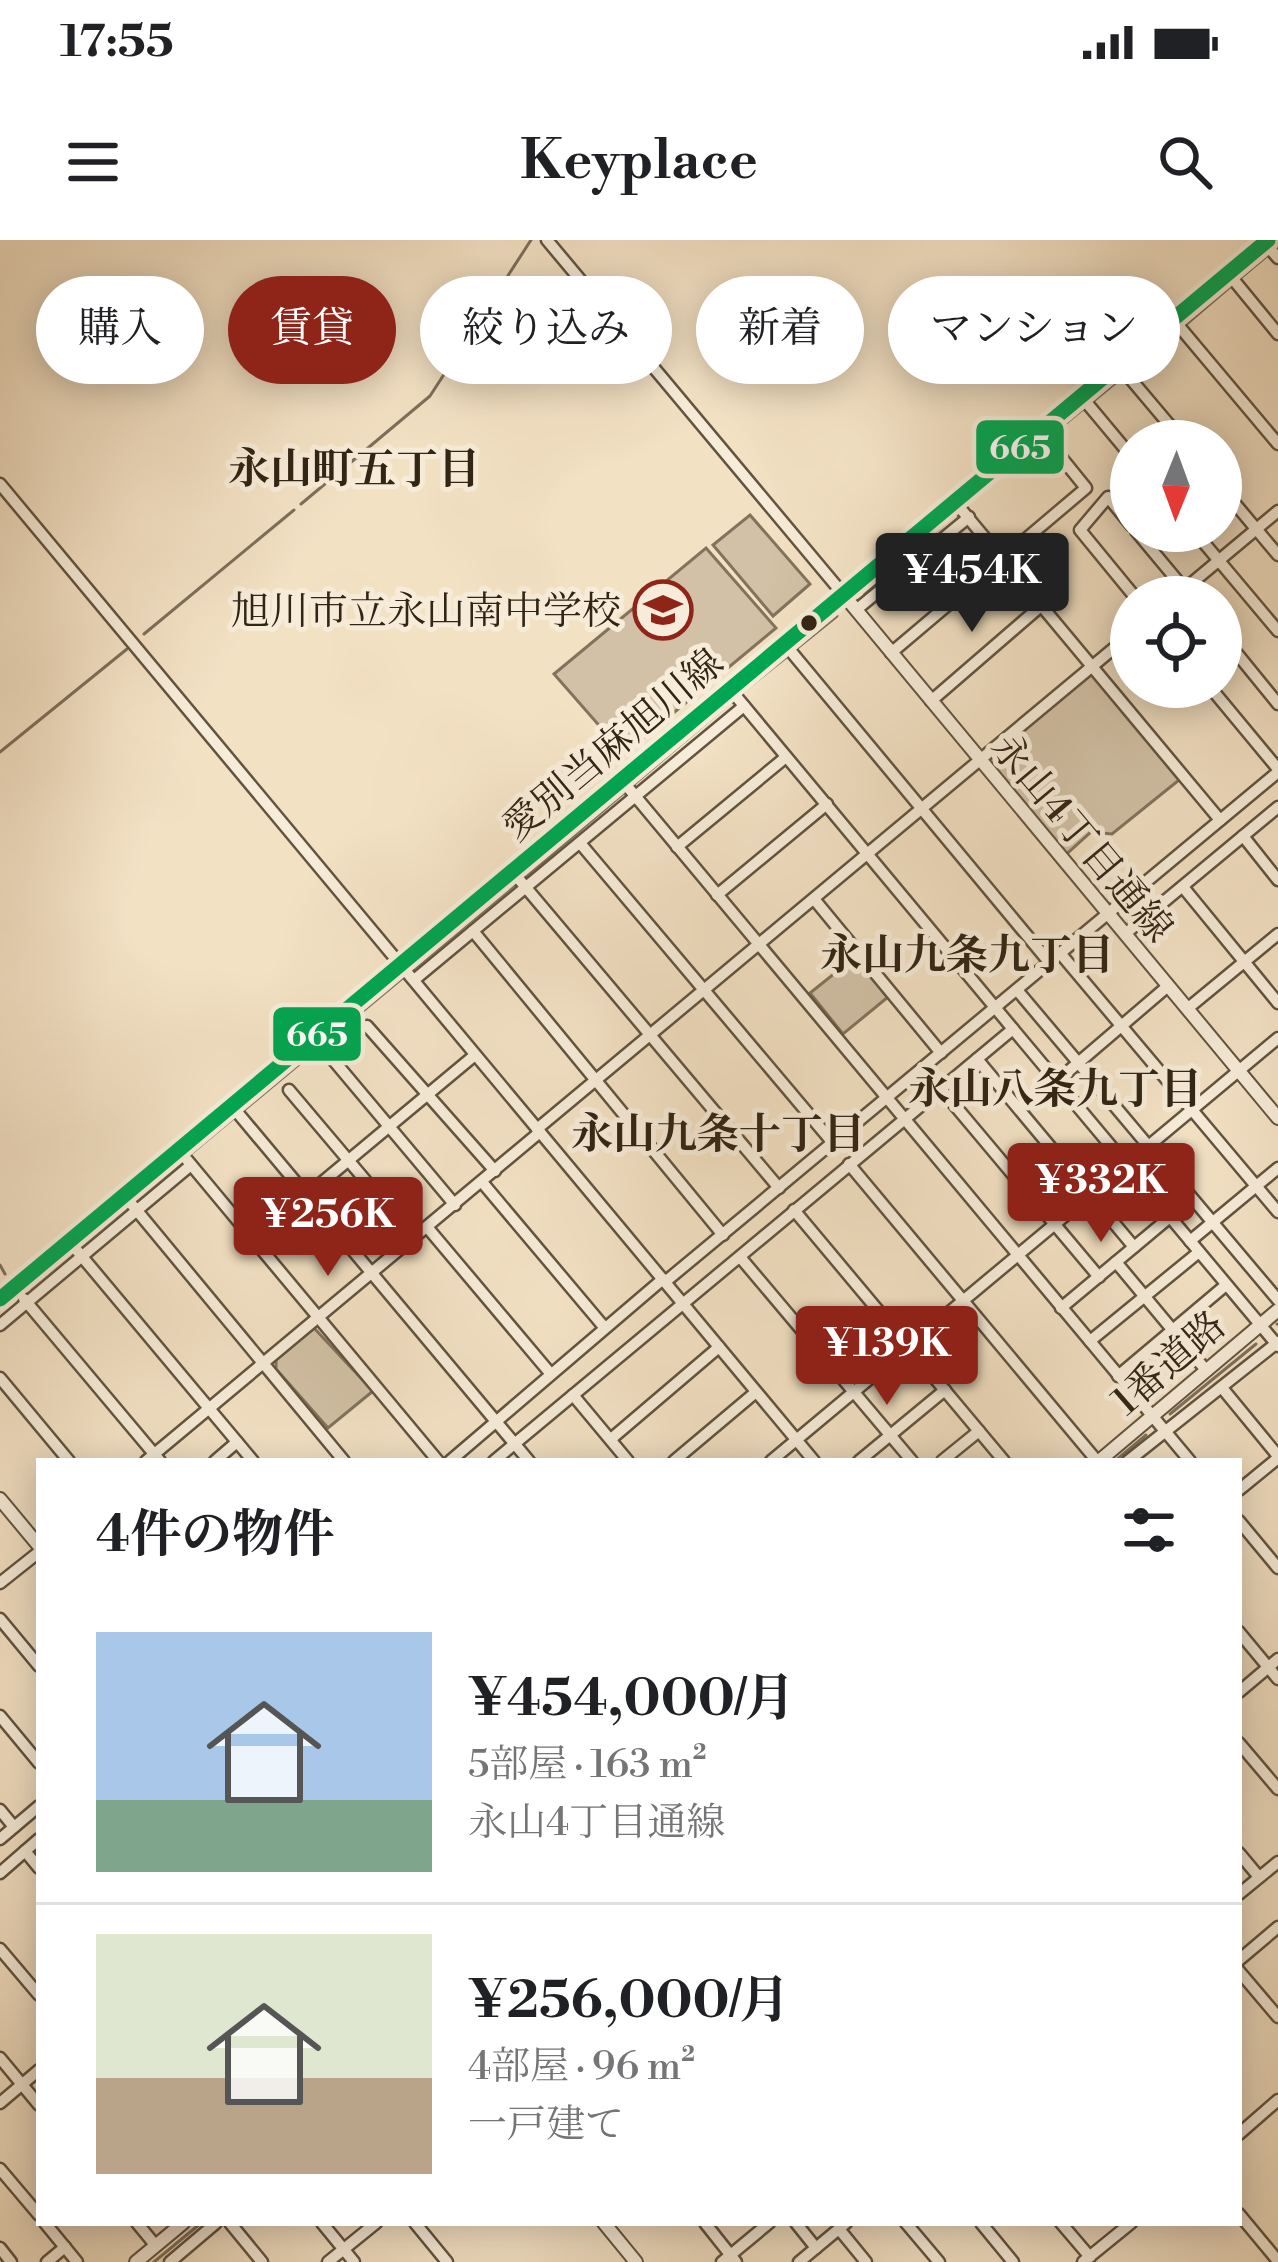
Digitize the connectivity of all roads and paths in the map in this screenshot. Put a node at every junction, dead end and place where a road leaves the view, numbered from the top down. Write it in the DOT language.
graph roads {
  1 [pos="547,240"];
  2 [pos="1271,249"];
  3 [pos="1233,280"];
  4 [pos="1180,323"];
  5 [pos="1180,329"];
  6 [pos="1278,334"];
  7 [pos="1107,384"];
  8 [pos="1135,384"];
  9 [pos="1086,402"];
  10 [pos="1165,420"];
  11 [pos="1110,431"];
  12 [pos="1044,436"];
  13 [pos="1278,444"];
  14 [pos="0,484"];
  15 [pos="1086,488"];
  16 [pos="1110,499"];
  17 [pos="1102,503"];
  18 [pos="962,510"];
  19 [pos="1278,511"];
  20 [pos="1242,512"];
  21 [pos="1257,529"];
  22 [pos="1152,552"];
  23 [pos="1212,552"];
  24 [pos="1278,555"];
  25 [pos="1002,558"];
  26 [pos="1220,561"];
  27 [pos="1118,576"];
  28 [pos="1170,576"];
  29 [pos="1204,576"];
  30 [pos="843,594"];
  31 [pos="1042,605"];
  32 [pos="856,610"];
  33 [pos="1278,631"];
  34 [pos="789,649"];
  35 [pos="1110,651"];
  36 [pos="891,652"];
  37 [pos="1242,660"];
  38 [pos="1093,665"];
  39 [pos="737,697"];
  40 [pos="931,701"];
  41 [pos="1278,704"];
  42 [pos="1227,708"];
  43 [pos="786,757"];
  44 [pos="980,760"];
  45 [pos="1278,771"];
  46 [pos="628,788"];
  47 [pos="826,804"];
  48 [pos="922,808"];
  49 [pos="1275,816"];
  50 [pos="1220,820"];
  51 [pos="1243,836"];
  52 [pos="580,843"];
  53 [pos="677,847"];
  54 [pos="867,854"];
  55 [pos="520,879"];
  56 [pos="1278,880"];
  57 [pos="1183,886"];
  58 [pos="717,896"];
  59 [pos="814,899"];
  60 [pos="1108,914"];
  61 [pos="473,931"];
  62 [pos="1125,934"];
  63 [pos="1278,934"];
  64 [pos="758,944"];
  65 [pos="1060,953"];
  66 [pos="1049,962"];
  67 [pos="1244,962"];
  68 [pos="400,964"];
  69 [pos="414,980"];
  70 [pos="1168,986"];
  71 [pos="704,990"];
  72 [pos="1017,990"];
  73 [pos="1278,1003"];
  74 [pos="995,1006"];
  75 [pos="1186,1009"];
  76 [pos="367,1026"];
  77 [pos="1122,1027"];
  78 [pos="1013,1029"];
  79 [pos="650,1036"];
  80 [pos="1278,1037"];
  81 [pos="319,1043"];
  82 [pos="941,1053"];
  83 [pos="475,1055"];
  84 [pos="977,1060"];
  85 [pos="1078,1063"];
  86 [pos="1239,1070"];
  87 [pos="596,1080"];
  88 [pos="1057,1082"];
  89 [pos="941,1089"];
  90 [pos="289,1090"];
  91 [pos="429,1093"];
  92 [pos="887,1098"];
  93 [pos="1192,1109"];
  94 [pos="236,1111"];
  95 [pos="1278,1118"];
  96 [pos="904,1119"];
  97 [pos="388,1126"];
  98 [pos="538,1131"];
  99 [pos="833,1143"];
  100 [pos="1148,1147"];
  101 [pos="185,1158"];
  102 [pos="349,1159"];
  103 [pos="849,1164"];
  104 [pos="1126,1165"];
  105 [pos="1278,1168"];
  106 [pos="495,1171"];
  107 [pos="482,1181"];
  108 [pos="1256,1186"];
  109 [pos="779,1188"];
  110 [pos="308,1194"];
  111 [pos="1089,1196"];
  112 [pos="130,1204"];
  113 [pos="454,1204"];
  114 [pos="794,1210"];
  115 [pos="1278,1212"];
  116 [pos="1170,1217"];
  117 [pos="1212,1223"];
  118 [pos="1054,1225"];
  119 [pos="427,1227"];
  120 [pos="723,1234"];
  121 [pos="414,1238"];
  122 [pos="1190,1241"];
  123 [pos="1134,1247"];
  124 [pos="76,1249"];
  125 [pos="1199,1252"];
  126 [pos="1018,1256"];
  127 [pos="740,1257"];
  128 [pos="1116,1262"];
  129 [pos="373,1272"];
  130 [pos="1099,1276"];
  131 [pos="664,1281"];
  132 [pos="1226,1285"];
  133 [pos="14,1296"];
  134 [pos="1144,1297"];
  135 [pos="964,1300"];
  136 [pos="1278,1300"];
  137 [pos="682,1303"];
  138 [pos="1061,1308"];
  139 [pos="1278,1310"];
  140 [pos="318,1318"];
  141 [pos="1259,1324"];
  142 [pos="0,1325"];
  143 [pos="604,1327"];
  144 [pos="1172,1330"];
  145 [pos="1090,1341"];
  146 [pos="1277,1344"];
  147 [pos="719,1347"];
  148 [pos="908,1348"];
  149 [pos="263,1364"];
  150 [pos="1205,1369"];
  151 [pos="550,1372"];
  152 [pos="1118,1376"];
  153 [pos="0,1378"];
  154 [pos="1223,1389"];
  155 [pos="944,1390"];
  156 [pos="756,1391"];
  157 [pos="855,1392"];
  158 [pos="573,1395"];
  159 [pos="209,1409"];
  160 [pos="1151,1415"];
  161 [pos="497,1420"];
  162 [pos="979,1431"];
  163 [pos="1165,1431"];
  164 [pos="891,1435"];
  165 [pos="611,1439"];
  166 [pos="796,1440"];
  167 [pos="237,1442"];
  168 [pos="515,1444"];
  169 [pos="1278,1457"];
  170 [pos="67,1458"];
  171 [pos="152,1458"];
  172 [pos="154,1458"];
  173 [pos="218,1458"];
  174 [pos="250,1458"];
  175 [pos="341,1458"];
  176 [pos="435,1458"];
  177 [pos="453,1458"];
  178 [pos="498,1458"];
  179 [pos="527,1458"];
  180 [pos="626,1458"];
  181 [pos="678,1458"];
  182 [pos="775,1458"];
  183 [pos="811,1458"];
  184 [pos="863,1458"];
  185 [pos="910,1458"];
  186 [pos="946,1458"];
  187 [pos="1002,1458"];
  188 [pos="1096,1458"];
  189 [pos="1101,1458"];
  190 [pos="1132,1458"];
  191 [pos="1188,1458"];
  192 [pos="1242,1487"];
  193 [pos="0,1499"];
  194 [pos="1242,1525"];
  195 [pos="36,1545"];
  196 [pos="36,1552"];
  197 [pos="1278,1568"];
  198 [pos="0,1583"];
  199 [pos="0,1619"];
  200 [pos="1242,1635"];
  201 [pos="36,1662"];
  202 [pos="1273,1663"];
  203 [pos="1278,1679"];
  204 [pos="1242,1689"];
  205 [pos="0,1716"];
  206 [pos="1242,1747"];
  207 [pos="36,1759"];
  208 [pos="1278,1789"];
  209 [pos="36,1809"];
  210 [pos="0,1810"];
  211 [pos="14,1827"];
  212 [pos="0,1839"];
  213 [pos="36,1842"];
  214 [pos="25,1851"];
  215 [pos="1242,1857"];
  216 [pos="1278,1863"];
  217 [pos="36,1864"];
  218 [pos="0,1873"];
  219 [pos="1259,1877"];
  220 [pos="1242,1891"];
  221 [pos="1278,1927"];
  222 [pos="0,1949"];
  223 [pos="1242,1957"];
  224 [pos="1242,1974"];
  225 [pos="36,1975"];
  226 [pos="28,1982"];
  227 [pos="36,1991"];
  228 [pos="1278,2018"];
  229 [pos="0,2058"];
  230 [pos="36,2072"];
  231 [pos="22,2084"];
  232 [pos="36,2101"];
  233 [pos="1278,2101"];
  234 [pos="0,2103"];
  235 [pos="1242,2131"];
  236 [pos="0,2169"];
  237 [pos="36,2212"];
  238 [pos="1242,2218"];
  239 [pos="48,2226"];
  240 [pos="139,2226"];
  241 [pos="179,2226"];
  242 [pos="212,2226"];
  243 [pos="232,2226"];
  244 [pos="325,2226"];
  245 [pos="372,2226"];
  246 [pos="417,2226"];
  247 [pos="606,2226"];
  248 [pos="707,2226"];
  249 [pos="766,2226"];
  250 [pos="799,2226"];
  251 [pos="843,2226"];
  252 [pos="909,2226"];
  253 [pos="983,2226"];
  254 [pos="1063,2226"];
  255 [pos="1127,2226"];
  256 [pos="65,2246"];
  257 [pos="156,2246"];
  258 [pos="0,2248"];
  259 [pos="817,2248"];
  260 [pos="344,2249"];
  261 [pos="730,2260"];
  262 [pos="1086,2260"];
  263 [pos="1278,2261"];
  264 [pos="11,2262"];
  265 [pos="47,2262"];
  266 [pos="77,2262"];
  267 [pos="136,2262"];
  268 [pos="170,2262"];
  269 [pos="262,2262"];
  270 [pos="328,2262"];
  271 [pos="354,2262"];
  272 [pos="447,2262"];
  273 [pos="636,2262"];
  274 [pos="799,2262"];
  275 [pos="866,2262"];
  276 [pos="939,2262"];
  277 [pos="1013,2262"];
  1 -- 30 [label="street"];
  2 -- 3 [label="main road, 愛別当麻旭川線"];
  3 -- 4 [label="main road, 愛別当麻旭川線"];
  3 -- 6 [label="street"];
  5 -- 13 [label="street"];
  7 -- 9 [label="main road, 愛別当麻旭川線"];
  8 -- 10 [label="street"];
  9 -- 11 [label="street"];
  9 -- 12 [label="main road, 愛別当麻旭川線"];
  12 -- 15 [label="street"];
  12 -- 18 [label="main road, 愛別当麻旭川線"];
  14 -- 68 [label="street"];
  15 -- 17 [label="street"];
  15 -- 25 [label="street"];
  16 -- 17 [label="street"];
  17 -- 27 [label="street"];
  18 -- 25 [label="street"];
  18 -- 30 [label="main road, 愛別当麻旭川線"];
  18 -- 32 [label="street"];
  19 -- 21 [label="street"];
  20 -- 21 [label="street"];
  21 -- 24 [label="street"];
  21 -- 26 [label="street"];
  22 -- 28 [label="street"];
  23 -- 26 [label="street"];
  25 -- 31 [label="street"];
  25 -- 36 [label="street"];
  26 -- 29 [label="street"];
  26 -- 33 [label="street"];
  30 -- 32 [label="street, 永山4丁目通線"];
  30 -- 34 [label="main road, 愛別当麻旭川線"];
  31 -- 38 [label="street"];
  31 -- 40 [label="street"];
  32 -- 36 [label="street, 永山4丁目通線"];
  34 -- 39 [label="main road, 愛別当麻旭川線"];
  34 -- 48 [label="street"];
  35 -- 38 [label="street"];
  36 -- 40 [label="street, 永山4丁目通線"];
  37 -- 41 [label="street"];
  38 -- 44 [label="street"];
  38 -- 50 [label="street"];
  39 -- 43 [label="street"];
  39 -- 46 [label="main road, 愛別当麻旭川線"];
  40 -- 44 [label="street, 永山4丁目通線"];
  42 -- 45 [label="street"];
  43 -- 47 [label="street"];
  43 -- 53 [label="street"];
  44 -- 48 [label="street"];
  44 -- 60 [label="street, 永山4丁目通線"];
  45 -- 50 [label="street"];
  46 -- 52 [label="street"];
  46 -- 53 [label="street"];
  46 -- 55 [label="main road, 愛別当麻旭川線"];
  47 -- 54 [label="street"];
  47 -- 58 [label="street"];
  48 -- 54 [label="street"];
  48 -- 66 [label="street"];
  49 -- 51 [label="street"];
  50 -- 60 [label="street"];
  51 -- 56 [label="street"];
  51 -- 57 [label="street"];
  52 -- 55 [label="street"];
  52 -- 71 [label="street"];
  53 -- 58 [label="street"];
  54 -- 59 [label="street"];
  54 -- 74 [label="street"];
  55 -- 61 [label="street"];
  55 -- 68 [label="main road, 愛別当麻旭川線"];
  55 -- 79 [label="street"];
  57 -- 62 [label="street"];
  57 -- 67 [label="street"];
  58 -- 64 [label="street"];
  59 -- 64 [label="street"];
  59 -- 82 [label="street"];
  60 -- 62 [label="street, 永山4丁目通線"];
  60 -- 65 [label="street"];
  61 -- 69 [label="street"];
  61 -- 87 [label="street"];
  62 -- 70 [label="street, 永山4丁目通線"];
  63 -- 67 [label="street"];
  64 -- 71 [label="street"];
  64 -- 92 [label="street"];
  65 -- 66 [label="street"];
  65 -- 77 [label="street"];
  66 -- 72 [label="street"];
  67 -- 73 [label="street"];
  67 -- 75 [label="street"];
  68 -- 69 [label="street"];
  68 -- 81 [label="main road, 愛別当麻旭川線"];
  69 -- 83 [label="street"];
  70 -- 75 [label="street, 永山4丁目通線"];
  70 -- 77 [label="street"];
  71 -- 79 [label="street"];
  71 -- 99 [label="street"];
  72 -- 74 [label="street"];
  72 -- 85 [label="street"];
  74 -- 78 [label="street"];
  74 -- 82 [label="street"];
  75 -- 86 [label="street, 永山4丁目通線"];
  76 -- 91 [label="street"];
  77 -- 85 [label="street"];
  77 -- 93 [label="street"];
  78 -- 84 [label="street"];
  78 -- 88 [label="street"];
  79 -- 87 [label="street"];
  79 -- 109 [label="street"];
  80 -- 86 [label="street"];
  81 -- 94 [label="main road, 愛別当麻旭川線"];
  81 -- 97 [label="street"];
  82 -- 92 [label="street"];
  83 -- 91 [label="street"];
  83 -- 98 [label="street"];
  84 -- 89 [label="street"];
  84 -- 111 [label="street"];
  85 -- 88 [label="street"];
  85 -- 100 [label="street"];
  86 -- 93 [label="street"];
  86 -- 95 [label="street, 永山4丁目通線"];
  87 -- 98 [label="street"];
  87 -- 120 [label="street"];
  88 -- 104 [label="street"];
  89 -- 96 [label="street"];
  89 -- 118 [label="street"];
  90 -- 102 [label="street"];
  91 -- 97 [label="street"];
  91 -- 106 [label="street"];
  92 -- 96 [label="street"];
  92 -- 99 [label="street"];
  93 -- 100 [label="street"];
  93 -- 108 [label="street"];
  94 -- 101 [label="main road, 愛別当麻旭川線"];
  94 -- 110 [label="street"];
  96 -- 103 [label="street"];
  96 -- 126 [label="street"];
  97 -- 102 [label="street"];
  97 -- 113 [label="street"];
  98 -- 106 [label="street"];
  98 -- 131 [label="street"];
  99 -- 109 [label="street"];
  100 -- 104 [label="street"];
  100 -- 117 [label="street"];
  101 -- 112 [label="main road, 愛別当麻旭川線"];
  101 -- 140 [label="street"];
  102 -- 110 [label="street"];
  102 -- 121 [label="street"];
  103 -- 114 [label="street"];
  103 -- 135 [label="street"];
  104 -- 111 [label="street"];
  104 -- 116 [label="street"];
  105 -- 108 [label="street"];
  106 -- 107 [label="street"];
  107 -- 113 [label="street"];
  107 -- 143 [label="street"];
  108 -- 115 [label="street"];
  108 -- 117 [label="street"];
  109 -- 120 [label="street"];
  110 -- 129 [label="street"];
  111 -- 118 [label="street"];
  111 -- 123 [label="street"];
  112 -- 124 [label="main road, 愛別当麻旭川線"];
  112 -- 149 [label="street"];
  113 -- 119 [label="street"];
  114 -- 127 [label="street"];
  114 -- 148 [label="street"];
  116 -- 122 [label="street"];
  116 -- 123 [label="street"];
  117 -- 122 [label="street"];
  117 -- 136 [label="street"];
  118 -- 126 [label="street"];
  118 -- 130 [label="street"];
  119 -- 121 [label="street"];
  119 -- 151 [label="street"];
  120 -- 131 [label="street"];
  121 -- 129 [label="street"];
  122 -- 125 [label="street"];
  123 -- 128 [label="street"];
  124 -- 133 [label="main road, 愛別当麻旭川線"];
  124 -- 159 [label="street"];
  125 -- 132 [label="street"];
  125 -- 134 [label="street"];
  126 -- 135 [label="street"];
  126 -- 138 [label="street"];
  127 -- 137 [label="street"];
  127 -- 157 [label="street"];
  128 -- 130 [label="street"];
  128 -- 134 [label="street"];
  129 -- 140 [label="street"];
  129 -- 161 [label="street"];
  130 -- 138 [label="street"];
  131 -- 137 [label="street"];
  131 -- 143 [label="street"];
  132 -- 141 [label="street"];
  132 -- 144 [label="street"];
  133 -- 142 [label="street"];
  133 -- 171 [label="street"];
  134 -- 144 [label="street"];
  134 -- 145 [label="street"];
  135 -- 148 [label="street"];
  135 -- 188 [label="street"];
  137 -- 147 [label="street"];
  137 -- 158 [label="street"];
  138 -- 145 [label="street"];
  139 -- 141 [label="street, 1番道路"];
  140 -- 149 [label="street"];
  140 -- 176 [label="street"];
  141 -- 146 [label="street"];
  141 -- 150 [label="street, 1番道路"];
  143 -- 151 [label="street"];
  144 -- 150 [label="street"];
  144 -- 152 [label="street"];
  145 -- 152 [label="street"];
  146 -- 154 [label="street"];
  147 -- 156 [label="street"];
  147 -- 165 [label="street"];
  148 -- 155 [label="street"];
  148 -- 157 [label="street"];
  149 -- 159 [label="street"];
  149 -- 175 [label="street"];
  150 -- 160 [label="street, 1番道路"];
  151 -- 161 [label="street"];
  152 -- 160 [label="street"];
  153 -- 170 [label="street"];
  154 -- 163 [label="street"];
  154 -- 169 [label="street"];
  155 -- 162 [label="street"];
  155 -- 164 [label="street"];
  156 -- 166 [label="street"];
  156 -- 181 [label="street"];
  157 -- 164 [label="street"];
  157 -- 166 [label="street"];
  158 -- 165 [label="street"];
  158 -- 168 [label="street"];
  159 -- 167 [label="street"];
  159 -- 172 [label="street"];
  160 -- 163 [label="street"];
  160 -- 189 [label="street, 1番道路"];
  161 -- 168 [label="street"];
  161 -- 177 [label="street"];
  162 -- 186 [label="street"];
  162 -- 187 [label="street"];
  163 -- 190 [label="street"];
  163 -- 191 [label="street"];
  164 -- 184 [label="street"];
  164 -- 185 [label="street"];
  165 -- 180 [label="street"];
  166 -- 182 [label="street"];
  166 -- 183 [label="street"];
  167 -- 173 [label="street"];
  167 -- 174 [label="street"];
  168 -- 178 [label="street"];
  168 -- 179 [label="street"];
  169 -- 192 [label="street"];
  193 -- 195 [label="street"];
  194 -- 197 [label="street"];
  196 -- 198 [label="street"];
  199 -- 201 [label="street"];
  200 -- 202 [label="street"];
  202 -- 203 [label="street"];
  202 -- 204 [label="street"];
  205 -- 207 [label="street"];
  206 -- 208 [label="street"];
  209 -- 211 [label="street"];
  210 -- 211 [label="street"];
  211 -- 212 [label="street"];
  213 -- 214 [label="street"];
  214 -- 217 [label="street"];
  214 -- 218 [label="street"];
  215 -- 219 [label="street"];
  216 -- 219 [label="street"];
  219 -- 220 [label="street"];
  221 -- 223 [label="street"];
  222 -- 226 [label="street"];
  224 -- 228 [label="street"];
  225 -- 226 [label="street"];
  226 -- 227 [label="street"];
  229 -- 231 [label="street"];
  230 -- 231 [label="street"];
  231 -- 232 [label="street"];
  231 -- 234 [label="street"];
  233 -- 235 [label="street"];
  236 -- 237 [label="street"];
  238 -- 263 [label="street"];
  239 -- 256 [label="street"];
  240 -- 257 [label="street"];
  241 -- 257 [label="street"];
  242 -- 268 [label="street"];
  243 -- 269 [label="street"];
  244 -- 260 [label="street"];
  245 -- 260 [label="street"];
  246 -- 272 [label="street"];
  247 -- 273 [label="street"];
  248 -- 261 [label="street"];
  249 -- 261 [label="street"];
  250 -- 259 [label="street"];
  251 -- 259 [label="street"];
  251 -- 275 [label="street"];
  252 -- 276 [label="street"];
  253 -- 277 [label="street"];
  254 -- 262 [label="street"];
  255 -- 262 [label="street"];
  256 -- 265 [label="street"];
  256 -- 266 [label="street"];
  257 -- 267 [label="street"];
  258 -- 264 [label="street"];
  259 -- 274 [label="street"];
  260 -- 270 [label="street"];
  260 -- 271 [label="street"];
}
